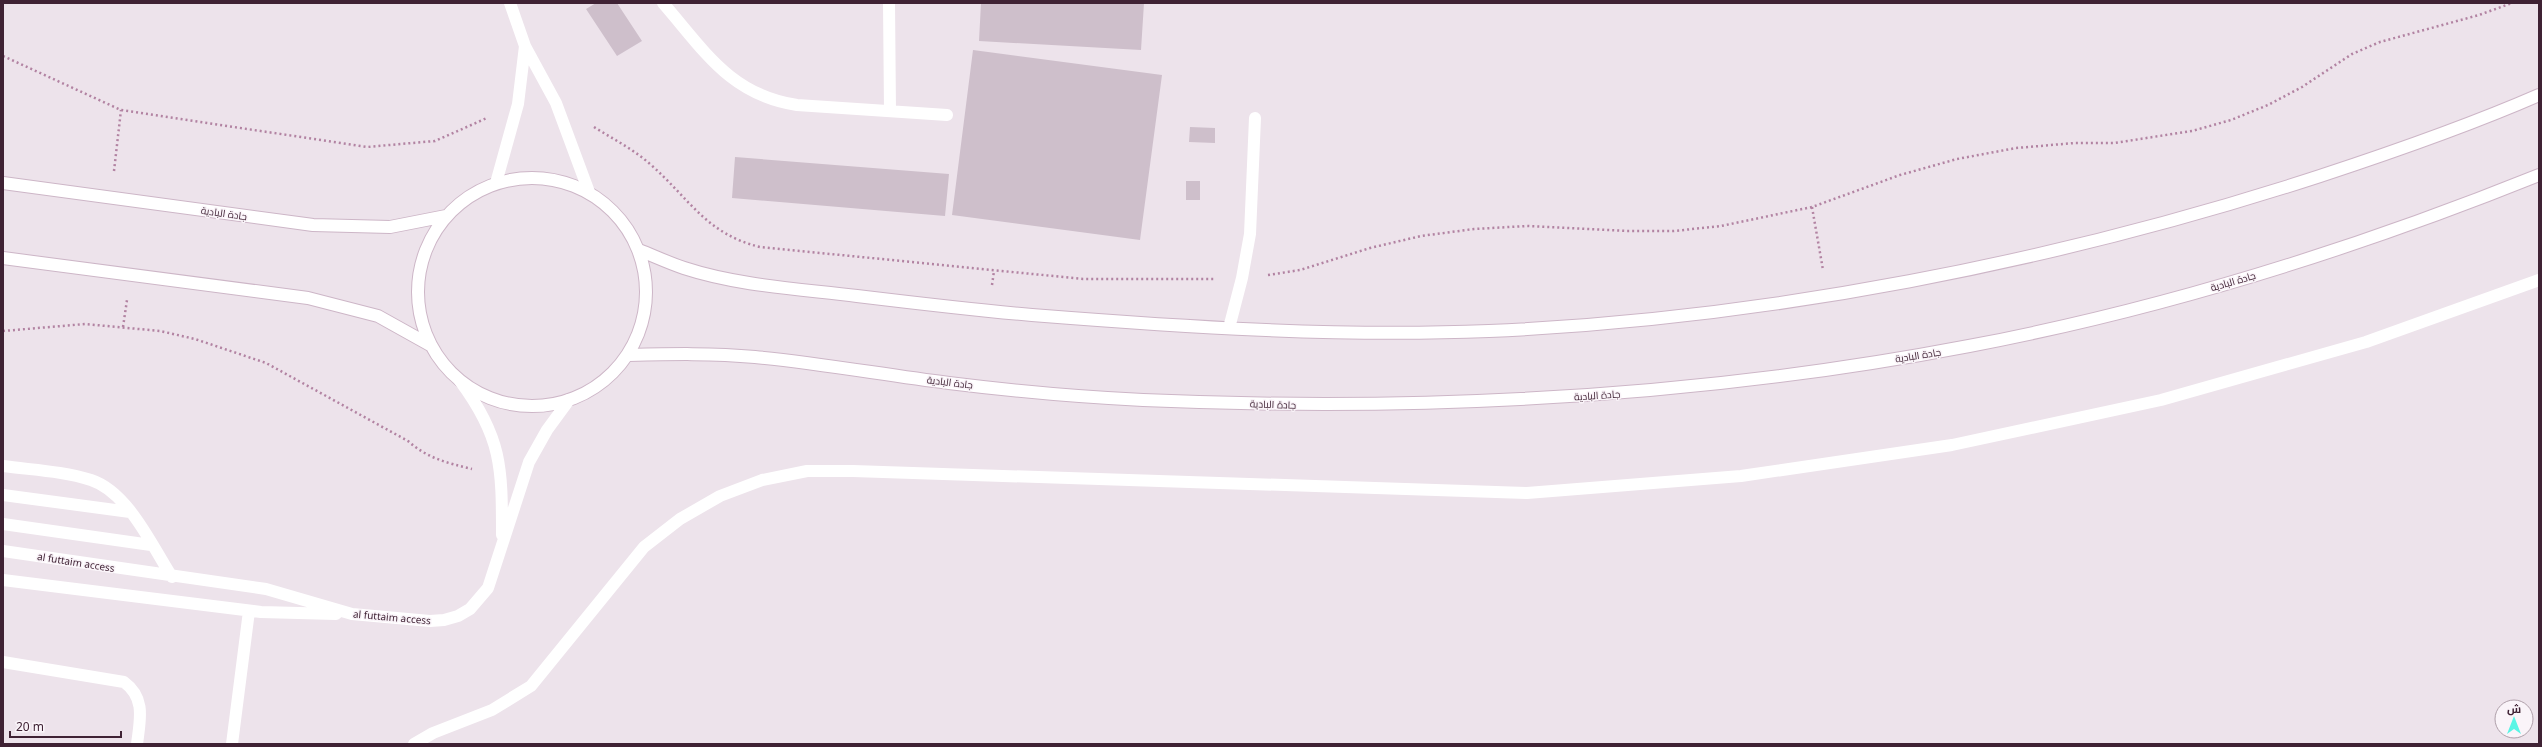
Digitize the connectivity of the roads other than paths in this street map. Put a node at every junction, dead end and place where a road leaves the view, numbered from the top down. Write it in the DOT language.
graph roads {
  1 [pos="510,3"];
  2 [pos="663,3"];
  3 [pos="889,3"];
  4 [pos="525,46"];
  5 [pos="2539,95"];
  6 [pos="890,111"];
  7 [pos="947,115"];
  8 [pos="1255,118"];
  9 [pos="2539,175"];
  10 [pos="3,183"];
  11 [pos="496,183"];
  12 [pos="590,192"];
  13 [pos="446,216"];
  14 [pos="639,250"];
  15 [pos="3,258"];
  16 [pos="2539,280"];
  17 [pos="1229,328"];
  18 [pos="430,345"];
  19 [pos="628,355"];
  20 [pos="460,381"];
  21 [pos="569,400"];
  22 [pos="3,466"];
  23 [pos="3,495"];
  24 [pos="130,512"];
  25 [pos="3,524"];
  26 [pos="151,545"];
  27 [pos="502,546"];
  28 [pos="3,551"];
  29 [pos="172,577"];
  30 [pos="3,580"];
  31 [pos="249,611"];
  32 [pos="352,614"];
  33 [pos="3,662"];
  34 [pos="137,744"];
  35 [pos="232,744"];
  36 [pos="414,744"];
  1 -- 4 [label="street"];
  2 -- 6 [label="street"];
  3 -- 6 [label="street"];
  4 -- 11 [label="street"];
  4 -- 12 [label="street"];
  5 -- 17 [label="street"];
  6 -- 7 [label="street"];
  8 -- 17 [label="street"];
  9 -- 19 [label="street, جادة البادية"];
  10 -- 13 [label="street, جادة البادية"];
  11 -- 12 [label="street"];
  11 -- 13 [label="street"];
  12 -- 14 [label="street"];
  13 -- 18 [label="street"];
  14 -- 17 [label="street"];
  14 -- 19 [label="street"];
  15 -- 18 [label="street"];
  16 -- 36 [label="street"];
  18 -- 20 [label="street"];
  19 -- 21 [label="street"];
  20 -- 21 [label="street"];
  20 -- 27 [label="street, al futtaim access"];
  21 -- 27 [label="street, al futtaim access"];
  22 -- 24 [label="street"];
  23 -- 24 [label="street"];
  24 -- 26 [label="street"];
  25 -- 26 [label="street"];
  26 -- 29 [label="street"];
  27 -- 32 [label="street, al futtaim access"];
  28 -- 29 [label="street, al futtaim access"];
  29 -- 32 [label="street, al futtaim access"];
  30 -- 31 [label="street"];
  31 -- 32 [label="street"];
  31 -- 35 [label="street"];
  33 -- 34 [label="street"];
}
